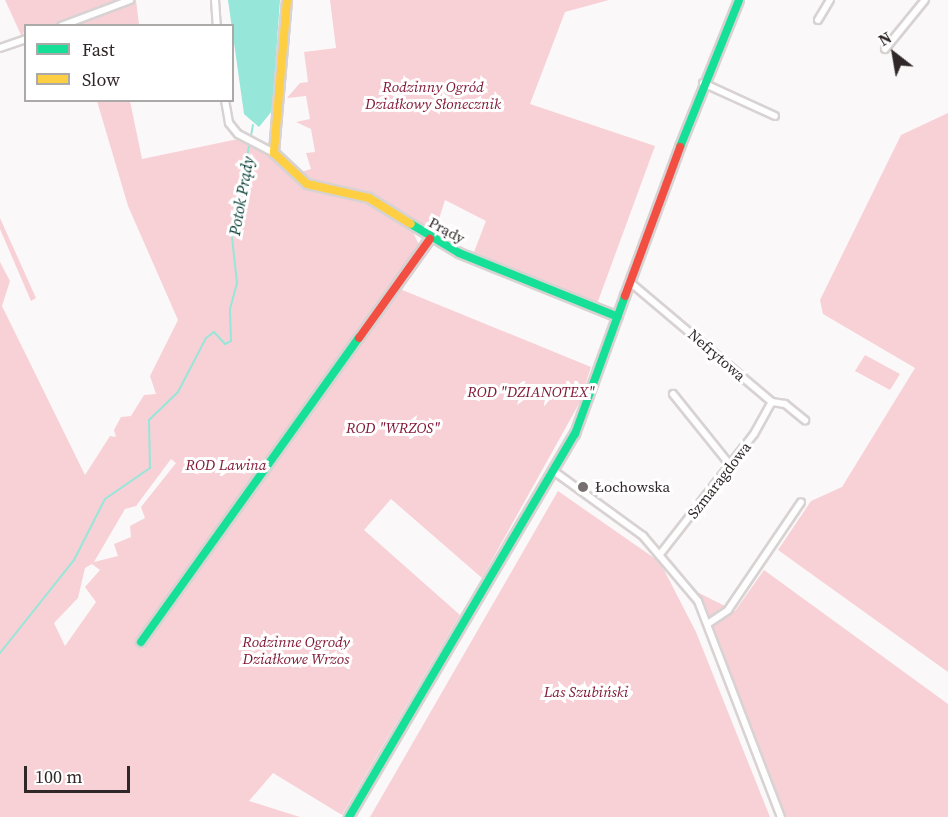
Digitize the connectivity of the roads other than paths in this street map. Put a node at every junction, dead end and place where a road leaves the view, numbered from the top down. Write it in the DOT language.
graph roads {
  1 [pos="130,0"];
  2 [pos="215,0"];
  3 [pos="287,0"];
  4 [pos="739,0"];
  5 [pos="830,0"];
  6 [pos="925,0"];
  7 [pos="818,20"];
  8 [pos="66,24"];
  9 [pos="217,24"];
  10 [pos="24,40"];
  11 [pos="0,48"];
  12 [pos="885,49"];
  13 [pos="703,83"];
  14 [pos="225,102"];
  15 [pos="774,116"];
  16 [pos="274,153"];
  17 [pos="430,239"];
  18 [pos="631,283"];
  19 [pos="618,317"];
  20 [pos="674,394"];
  21 [pos="772,402"];
  22 [pos="805,420"];
  23 [pos="730,465"];
  24 [pos="555,472"];
  25 [pos="801,502"];
  26 [pos="661,553"];
  27 [pos="709,623"];
  28 [pos="141,642"];
  29 [pos="349,817"];
  30 [pos="781,817"];
  1 -- 8 [label="street"];
  2 -- 9 [label="street"];
  3 -- 16 [label="street"];
  4 -- 13 [label="street"];
  5 -- 7 [label="street"];
  6 -- 12 [label="street"];
  10 -- 11 [label="street"];
  13 -- 15 [label="street"];
  13 -- 18 [label="street"];
  14 -- 16 [label="street, Prądy"];
  16 -- 17 [label="street, Prądy"];
  17 -- 19 [label="street, Prądy"];
  17 -- 28 [label="street"];
  18 -- 19 [label="street"];
  18 -- 21 [label="street, Nefrytowa"];
  19 -- 24 [label="street"];
  20 -- 23 [label="street"];
  21 -- 22 [label="street, Nefrytowa"];
  21 -- 23 [label="street, Szmaragdowa"];
  23 -- 26 [label="street, Szmaragdowa"];
  24 -- 26 [label="street"];
  24 -- 29 [label="street"];
  25 -- 27 [label="street"];
  26 -- 27 [label="street"];
  27 -- 30 [label="street"];
}
